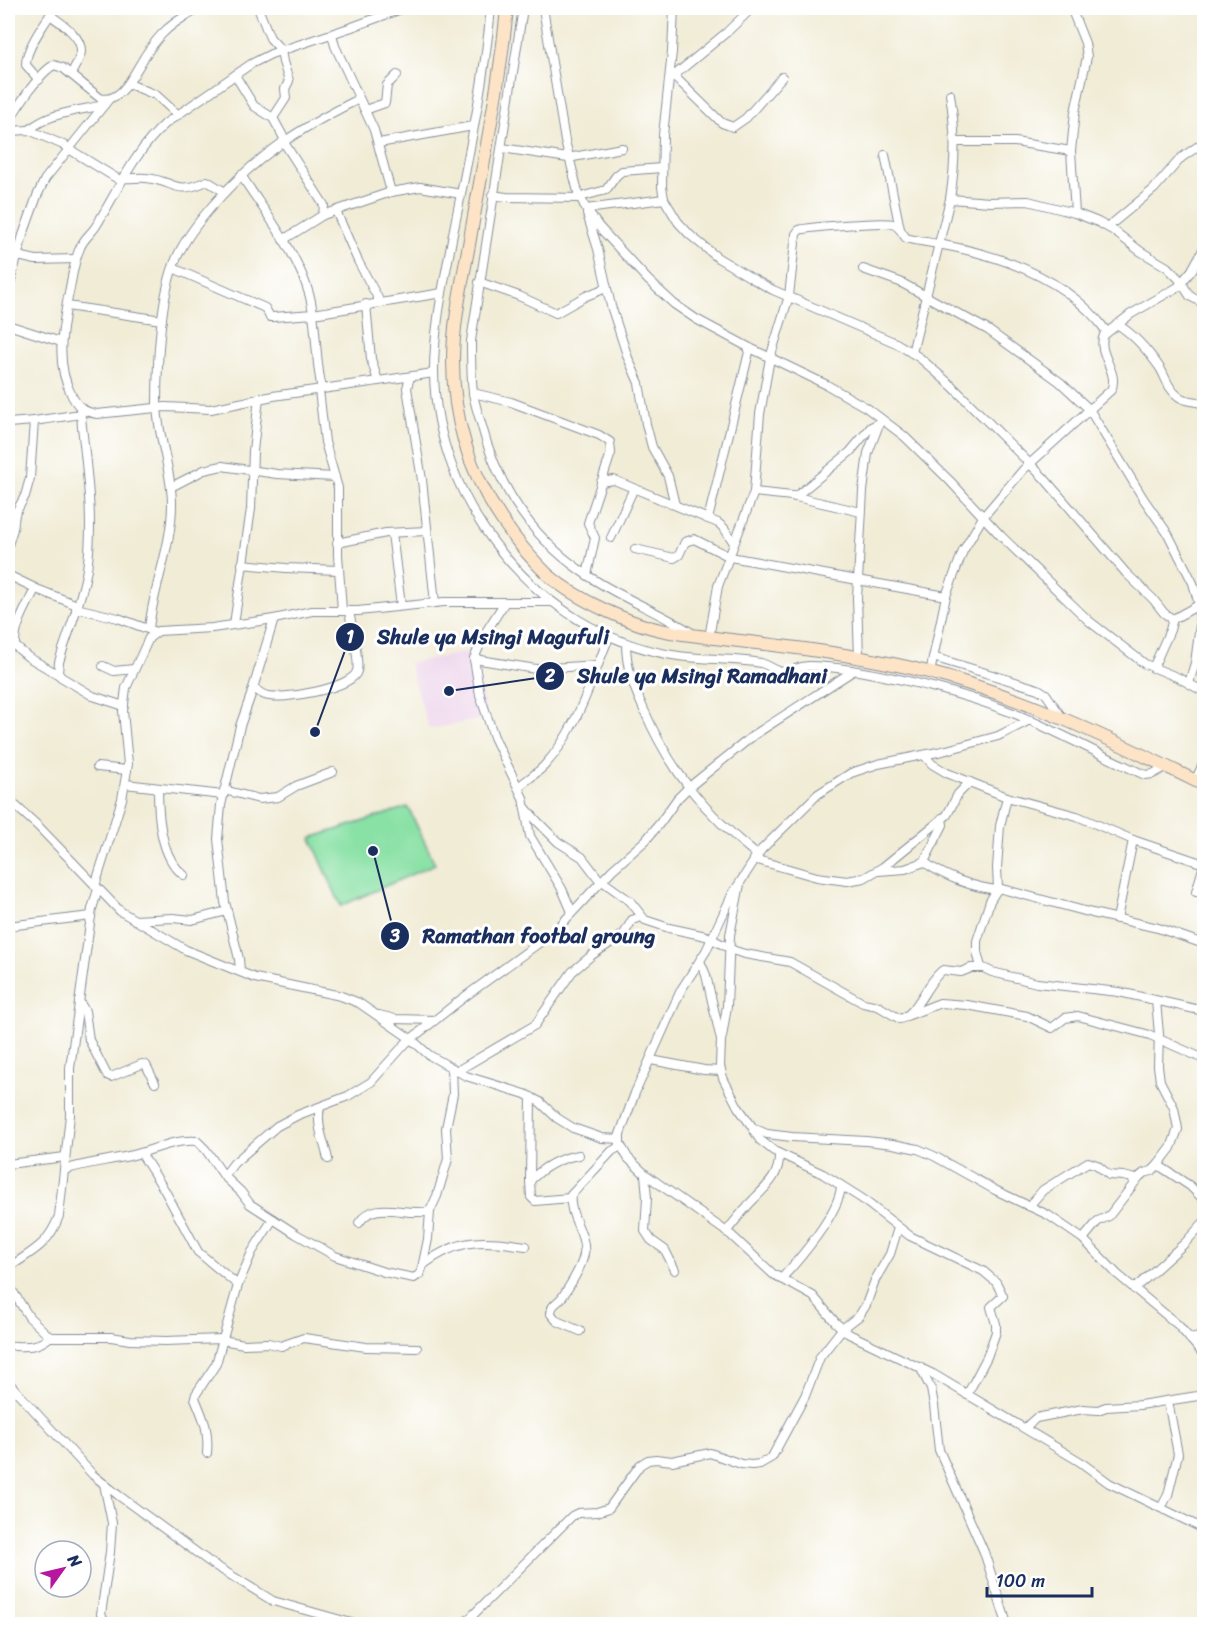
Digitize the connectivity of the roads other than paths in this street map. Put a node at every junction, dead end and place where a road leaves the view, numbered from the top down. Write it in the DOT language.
graph roads {
  1 [pos="199,8"];
  2 [pos="258,8"];
  3 [pos="404,8"];
  4 [pos="491,8"];
  5 [pos="507,8"];
  6 [pos="523,8"];
  7 [pos="543,8"];
  8 [pos="674,8"];
  9 [pos="752,8"];
  10 [pos="1071,8"];
  11 [pos="53,11"];
  12 [pos="332,34"];
  13 [pos="281,50"];
  14 [pos="71,74"];
  15 [pos="235,75"];
  16 [pos="397,75"];
  17 [pos="782,77"];
  18 [pos="671,78"];
  19 [pos="39,80"];
  20 [pos="129,84"];
  21 [pos="950,94"];
  22 [pos="359,99"];
  23 [pos="107,102"];
  24 [pos="365,110"];
  25 [pos="178,115"];
  26 [pos="273,118"];
  27 [pos="8,123"];
  28 [pos="473,126"];
  29 [pos="29,130"];
  30 [pos="8,131"];
  31 [pos="284,140"];
  32 [pos="956,142"];
  33 [pos="1204,142"];
  34 [pos="379,143"];
  35 [pos="502,148"];
  36 [pos="622,148"];
  37 [pos="70,149"];
  38 [pos="1071,151"];
  39 [pos="885,155"];
  40 [pos="568,158"];
  41 [pos="662,168"];
  42 [pos="242,176"];
  43 [pos="121,180"];
  44 [pos="225,192"];
  45 [pos="391,192"];
  46 [pos="461,194"];
  47 [pos="492,195"];
  48 [pos="581,197"];
  49 [pos="664,199"];
  50 [pos="950,199"];
  51 [pos="586,208"];
  52 [pos="336,211"];
  53 [pos="1075,213"];
  54 [pos="323,215"];
  55 [pos="1108,227"];
  56 [pos="900,229"];
  57 [pos="283,240"];
  58 [pos="938,244"];
  59 [pos="1204,248"];
  60 [pos="18,256"];
  61 [pos="76,259"];
  62 [pos="173,268"];
  63 [pos="863,269"];
  64 [pos="479,282"];
  65 [pos="1182,283"];
  66 [pos="606,288"];
  67 [pos="8,291"];
  68 [pos="442,293"];
  69 [pos="927,296"];
  70 [pos="789,297"];
  71 [pos="380,302"];
  72 [pos="366,304"];
  73 [pos="1204,304"];
  74 [pos="67,306"];
  75 [pos="313,314"];
  76 [pos="162,320"];
  77 [pos="8,324"];
  78 [pos="1116,324"];
  79 [pos="1107,332"];
  80 [pos="61,342"];
  81 [pos="750,348"];
  82 [pos="912,353"];
  83 [pos="770,358"];
  84 [pos="434,374"];
  85 [pos="410,377"];
  86 [pos="378,381"];
  87 [pos="320,389"];
  88 [pos="473,393"];
  89 [pos="259,398"];
  90 [pos="1204,404"];
  91 [pos="157,407"];
  92 [pos="80,410"];
  93 [pos="1089,410"];
  94 [pos="34,421"];
  95 [pos="880,421"];
  96 [pos="8,423"];
  97 [pos="1029,464"];
  98 [pos="607,466"];
  99 [pos="253,471"];
  100 [pos="335,477"];
  101 [pos="614,480"];
  102 [pos="601,482"];
  103 [pos="171,487"];
  104 [pos="633,488"];
  105 [pos="754,492"];
  106 [pos="795,497"];
  107 [pos="675,505"];
  108 [pos="861,512"];
  109 [pos="983,517"];
  110 [pos="708,519"];
  111 [pos="427,531"];
  112 [pos="392,533"];
  113 [pos="611,538"];
  114 [pos="337,543"];
  115 [pos="734,543"];
  116 [pos="8,545"];
  117 [pos="635,549"];
  118 [pos="730,557"];
  119 [pos="242,564"];
  120 [pos="339,570"];
  121 [pos="8,575"];
  122 [pos="587,575"];
  123 [pos="858,580"];
  124 [pos="35,589"];
  125 [pos="946,596"];
  126 [pos="505,602"];
  127 [pos="551,602"];
  128 [pos="435,603"];
  129 [pos="1202,603"];
  130 [pos="77,606"];
  131 [pos="401,606"];
  132 [pos="346,611"];
  133 [pos="1173,618"];
  134 [pos="274,619"];
  135 [pos="234,624"];
  136 [pos="153,630"];
  137 [pos="694,635"];
  138 [pos="609,637"];
  139 [pos="709,638"];
  140 [pos="626,643"];
  141 [pos="11,646"];
  142 [pos="933,657"];
  143 [pos="858,658"];
  144 [pos="474,659"];
  145 [pos="597,665"];
  146 [pos="103,666"];
  147 [pos="1153,668"];
  148 [pos="134,669"];
  149 [pos="853,671"];
  150 [pos="930,673"];
  151 [pos="59,675"];
  152 [pos="1189,682"];
  153 [pos="253,688"];
  154 [pos="1204,692"];
  155 [pos="124,706"];
  156 [pos="1063,719"];
  157 [pos="1030,720"];
  158 [pos="924,755"];
  159 [pos="1204,762"];
  160 [pos="97,767"];
  161 [pos="1165,767"];
  162 [pos="128,770"];
  163 [pos="333,772"];
  164 [pos="970,782"];
  165 [pos="1200,783"];
  166 [pos="125,784"];
  167 [pos="518,787"];
  168 [pos="687,788"];
  169 [pos="158,789"];
  170 [pos="224,793"];
  171 [pos="1007,797"];
  172 [pos="8,800"];
  173 [pos="525,807"];
  174 [pos="942,818"];
  175 [pos="1133,840"];
  176 [pos="756,857"];
  177 [pos="924,862"];
  178 [pos="1204,864"];
  179 [pos="877,871"];
  180 [pos="184,875"];
  181 [pos="602,881"];
  182 [pos="740,881"];
  183 [pos="96,887"];
  184 [pos="998,889"];
  185 [pos="1196,892"];
  186 [pos="227,911"];
  187 [pos="572,912"];
  188 [pos="91,916"];
  189 [pos="642,917"];
  190 [pos="1117,919"];
  191 [pos="135,920"];
  192 [pos="8,926"];
  193 [pos="712,939"];
  194 [pos="1204,944"];
  195 [pos="730,949"];
  196 [pos="700,961"];
  197 [pos="982,968"];
  198 [pos="240,971"];
  199 [pos="79,1001"];
  200 [pos="1156,1001"];
  201 [pos="1204,1011"];
  202 [pos="376,1014"];
  203 [pos="908,1015"];
  204 [pos="435,1020"];
  205 [pos="411,1039"];
  206 [pos="1159,1039"];
  207 [pos="721,1040"];
  208 [pos="1204,1059"];
  209 [pos="651,1060"];
  210 [pos="454,1070"];
  211 [pos="721,1071"];
  212 [pos="155,1083"];
  213 [pos="531,1097"];
  214 [pos="320,1107"];
  215 [pos="753,1128"];
  216 [pos="620,1143"];
  217 [pos="141,1153"];
  218 [pos="778,1154"];
  219 [pos="579,1155"];
  220 [pos="64,1156"];
  221 [pos="328,1159"];
  222 [pos="8,1164"];
  223 [pos="1158,1165"];
  224 [pos="64,1170"];
  225 [pos="645,1174"];
  226 [pos="224,1176"];
  227 [pos="1136,1179"];
  228 [pos="530,1181"];
  229 [pos="841,1186"];
  230 [pos="570,1198"];
  231 [pos="1204,1200"];
  232 [pos="1029,1206"];
  233 [pos="430,1211"];
  234 [pos="273,1219"];
  235 [pos="1204,1222"];
  236 [pos="359,1223"];
  237 [pos="898,1228"];
  238 [pos="726,1233"];
  239 [pos="1083,1239"];
  240 [pos="526,1246"];
  241 [pos="423,1265"];
  242 [pos="8,1268"];
  243 [pos="675,1270"];
  244 [pos="781,1279"];
  245 [pos="8,1284"];
  246 [pos="238,1285"];
  247 [pos="1134,1289"];
  248 [pos="842,1329"];
  249 [pos="580,1331"];
  250 [pos="50,1336"];
  251 [pos="1204,1336"];
  252 [pos="222,1339"];
  253 [pos="1190,1339"];
  254 [pos="15,1346"];
  255 [pos="417,1348"];
  256 [pos="1204,1355"];
  257 [pos="920,1367"];
  258 [pos="8,1382"];
  259 [pos="967,1395"];
  260 [pos="1204,1395"];
  261 [pos="1168,1401"];
  262 [pos="1025,1428"];
  263 [pos="207,1453"];
  264 [pos="104,1484"];
  265 [pos="1161,1508"];
  266 [pos="1204,1529"];
  267 [pos="105,1624"];
  268 [pos="355,1624"];
  269 [pos="464,1624"];
  270 [pos="1007,1624"];
  1 -- 20 [label="street"];
  2 -- 13 [label="street"];
  3 -- 12 [label="street"];
  4 -- 28 [label="street"];
  5 -- 137 [label="main road"];
  6 -- 35 [label="street"];
  7 -- 40 [label="street"];
  8 -- 18 [label="street"];
  9 -- 18 [label="street"];
  10 -- 38 [label="street"];
  11 -- 14 [label="street"];
  11 -- 19 [label="street"];
  12 -- 13 [label="street"];
  12 -- 22 [label="street"];
  13 -- 15 [label="street"];
  13 -- 26 [label="street"];
  14 -- 19 [label="street"];
  14 -- 23 [label="street"];
  15 -- 25 [label="street"];
  15 -- 26 [label="street"];
  16 -- 24 [label="street"];
  17 -- 18 [label="street"];
  18 -- 41 [label="street"];
  19 -- 27 [label="street"];
  20 -- 23 [label="street"];
  20 -- 25 [label="street"];
  21 -- 32 [label="street"];
  22 -- 24 [label="street"];
  22 -- 31 [label="street"];
  23 -- 29 [label="street"];
  23 -- 37 [label="street"];
  24 -- 34 [label="street"];
  25 -- 43 [label="street"];
  26 -- 31 [label="street"];
  28 -- 34 [label="street"];
  28 -- 46 [label="street"];
  29 -- 30 [label="street"];
  29 -- 37 [label="street"];
  31 -- 42 [label="street"];
  31 -- 54 [label="street"];
  32 -- 38 [label="street"];
  32 -- 50 [label="street"];
  33 -- 55 [label="street"];
  34 -- 45 [label="street"];
  35 -- 40 [label="street"];
  35 -- 47 [label="street"];
  36 -- 40 [label="street"];
  37 -- 43 [label="street"];
  37 -- 60 [label="street"];
  38 -- 53 [label="street"];
  39 -- 56 [label="street"];
  40 -- 48 [label="street"];
  41 -- 48 [label="street"];
  41 -- 49 [label="street"];
  42 -- 44 [label="street"];
  42 -- 57 [label="street"];
  43 -- 44 [label="street"];
  43 -- 61 [label="street"];
  44 -- 62 [label="street"];
  45 -- 46 [label="street"];
  45 -- 52 [label="street"];
  46 -- 68 [label="street"];
  47 -- 48 [label="street"];
  47 -- 64 [label="street"];
  48 -- 51 [label="street"];
  49 -- 51 [label="street"];
  49 -- 70 [label="street"];
  50 -- 53 [label="street"];
  50 -- 58 [label="street"];
  51 -- 66 [label="street"];
  51 -- 81 [label="street"];
  52 -- 54 [label="street"];
  52 -- 71 [label="street"];
  53 -- 55 [label="street"];
  54 -- 57 [label="street"];
  55 -- 65 [label="street"];
  56 -- 58 [label="street"];
  56 -- 70 [label="street"];
  57 -- 75 [label="street"];
  58 -- 69 [label="street"];
  58 -- 79 [label="street"];
  59 -- 65 [label="street"];
  60 -- 61 [label="street"];
  60 -- 67 [label="street"];
  61 -- 74 [label="street"];
  62 -- 75 [label="street"];
  62 -- 76 [label="street"];
  63 -- 69 [label="street"];
  64 -- 66 [label="street"];
  64 -- 88 [label="street"];
  65 -- 73 [label="street"];
  65 -- 78 [label="street"];
  66 -- 107 [label="street"];
  68 -- 71 [label="street"];
  68 -- 84 [label="street"];
  69 -- 82 [label="street"];
  69 -- 93 [label="street"];
  70 -- 82 [label="street"];
  70 -- 83 [label="street"];
  71 -- 72 [label="street"];
  72 -- 75 [label="street"];
  72 -- 86 [label="street"];
  74 -- 76 [label="street"];
  74 -- 80 [label="street"];
  75 -- 87 [label="street"];
  76 -- 91 [label="street"];
  77 -- 80 [label="street"];
  78 -- 79 [label="street"];
  78 -- 90 [label="street"];
  79 -- 93 [label="street"];
  80 -- 92 [label="street"];
  81 -- 83 [label="street"];
  81 -- 110 [label="street"];
  82 -- 97 [label="street"];
  83 -- 95 [label="street"];
  83 -- 105 [label="street"];
  84 -- 85 [label="street"];
  84 -- 127 [label="street"];
  85 -- 86 [label="street"];
  85 -- 111 [label="street"];
  86 -- 87 [label="street"];
  87 -- 89 [label="street"];
  87 -- 100 [label="street"];
  88 -- 98 [label="street"];
  88 -- 122 [label="street"];
  89 -- 91 [label="street"];
  89 -- 99 [label="street"];
  91 -- 92 [label="street"];
  91 -- 103 [label="street"];
  92 -- 94 [label="street"];
  92 -- 130 [label="street"];
  93 -- 97 [label="street"];
  93 -- 129 [label="street"];
  94 -- 96 [label="street"];
  94 -- 116 [label="street"];
  95 -- 106 [label="street"];
  95 -- 108 [label="street"];
  95 -- 109 [label="street"];
  97 -- 109 [label="street"];
  97 -- 133 [label="street"];
  98 -- 101 [label="street"];
  98 -- 102 [label="street"];
  99 -- 100 [label="street"];
  99 -- 103 [label="street"];
  99 -- 119 [label="street"];
  100 -- 114 [label="street"];
  101 -- 102 [label="street"];
  101 -- 104 [label="street"];
  102 -- 122 [label="street"];
  103 -- 136 [label="street"];
  104 -- 107 [label="street"];
  104 -- 113 [label="street"];
  105 -- 106 [label="street"];
  105 -- 115 [label="street"];
  106 -- 108 [label="street"];
  107 -- 110 [label="street"];
  108 -- 123 [label="street"];
  109 -- 125 [label="street"];
  109 -- 147 [label="street"];
  110 -- 115 [label="street"];
  111 -- 112 [label="street"];
  111 -- 128 [label="street"];
  112 -- 114 [label="street"];
  112 -- 131 [label="street"];
  114 -- 120 [label="street"];
  115 -- 118 [label="street"];
  117 -- 118 [label="street"];
  118 -- 123 [label="street"];
  118 -- 139 [label="street"];
  119 -- 120 [label="street"];
  119 -- 135 [label="street"];
  120 -- 132 [label="street"];
  121 -- 124 [label="street"];
  122 -- 137 [label="street"];
  123 -- 125 [label="street"];
  123 -- 143 [label="street"];
  124 -- 130 [label="street"];
  124 -- 141 [label="street"];
  125 -- 142 [label="street"];
  126 -- 127 [label="street"];
  126 -- 128 [label="street"];
  126 -- 144 [label="street"];
  127 -- 138 [label="street"];
  128 -- 131 [label="street"];
  129 -- 133 [label="street"];
  129 -- 152 [label="street"];
  130 -- 136 [label="street"];
  130 -- 151 [label="street"];
  131 -- 132 [label="street"];
  132 -- 134 [label="street"];
  132 -- 153 [label="street"];
  133 -- 147 [label="street"];
  134 -- 135 [label="street"];
  134 -- 153 [label="street"];
  135 -- 136 [label="street"];
  136 -- 148 [label="street"];
  137 -- 139 [label="main road"];
  138 -- 140 [label="street"];
  138 -- 145 [label="street"];
  139 -- 143 [label="main road"];
  140 -- 149 [label="street"];
  140 -- 168 [label="street"];
  141 -- 151 [label="street"];
  142 -- 150 [label="street"];
  142 -- 156 [label="street"];
  143 -- 150 [label="main road"];
  144 -- 145 [label="street"];
  144 -- 167 [label="street"];
  145 -- 167 [label="street"];
  146 -- 148 [label="street"];
  147 -- 152 [label="street"];
  148 -- 155 [label="street"];
  149 -- 157 [label="street"];
  149 -- 168 [label="street"];
  150 -- 156 [label="main road"];
  151 -- 155 [label="street"];
  152 -- 154 [label="street"];
  153 -- 170 [label="street"];
  155 -- 162 [label="street"];
  156 -- 161 [label="main road"];
  157 -- 158 [label="street"];
  157 -- 161 [label="street"];
  158 -- 164 [label="street"];
  158 -- 176 [label="street"];
  159 -- 165 [label="street"];
  160 -- 162 [label="street"];
  161 -- 165 [label="main road"];
  162 -- 166 [label="street"];
  163 -- 170 [label="street"];
  164 -- 171 [label="street"];
  164 -- 174 [label="street"];
  166 -- 169 [label="street"];
  166 -- 183 [label="street"];
  167 -- 173 [label="street"];
  168 -- 176 [label="street"];
  168 -- 181 [label="street"];
  169 -- 170 [label="street"];
  169 -- 180 [label="street"];
  170 -- 186 [label="street"];
  171 -- 175 [label="street"];
  171 -- 184 [label="street"];
  172 -- 183 [label="street"];
  173 -- 181 [label="street"];
  173 -- 187 [label="street"];
  174 -- 177 [label="street"];
  174 -- 179 [label="street"];
  175 -- 178 [label="street"];
  175 -- 190 [label="street"];
  176 -- 179 [label="street"];
  176 -- 182 [label="street"];
  177 -- 179 [label="street"];
  177 -- 184 [label="street"];
  178 -- 185 [label="street"];
  181 -- 187 [label="street"];
  181 -- 189 [label="street"];
  182 -- 193 [label="street"];
  182 -- 195 [label="street"];
  183 -- 188 [label="street"];
  183 -- 191 [label="street"];
  184 -- 190 [label="street"];
  184 -- 197 [label="street"];
  186 -- 191 [label="street"];
  186 -- 198 [label="street"];
  187 -- 204 [label="street"];
  188 -- 192 [label="street"];
  188 -- 199 [label="street"];
  189 -- 193 [label="street"];
  189 -- 210 [label="street"];
  190 -- 194 [label="street"];
  191 -- 198 [label="street"];
  193 -- 195 [label="street"];
  193 -- 196 [label="street"];
  195 -- 203 [label="street"];
  195 -- 207 [label="street"];
  196 -- 207 [label="street"];
  196 -- 209 [label="street"];
  197 -- 200 [label="street"];
  197 -- 203 [label="street"];
  198 -- 202 [label="street"];
  199 -- 212 [label="street"];
  199 -- 220 [label="street"];
  200 -- 201 [label="street"];
  200 -- 206 [label="street"];
  202 -- 204 [label="street"];
  202 -- 205 [label="street"];
  203 -- 206 [label="street"];
  204 -- 205 [label="street"];
  205 -- 210 [label="street"];
  205 -- 214 [label="street"];
  206 -- 208 [label="street"];
  206 -- 223 [label="street"];
  207 -- 211 [label="street"];
  209 -- 211 [label="street"];
  209 -- 216 [label="street"];
  210 -- 213 [label="street"];
  210 -- 233 [label="street"];
  211 -- 215 [label="street"];
  213 -- 216 [label="street"];
  213 -- 228 [label="street"];
  214 -- 221 [label="street"];
  214 -- 226 [label="street"];
  215 -- 218 [label="street"];
  215 -- 232 [label="street"];
  216 -- 225 [label="street"];
  216 -- 230 [label="street"];
  217 -- 224 [label="street"];
  217 -- 226 [label="street"];
  217 -- 246 [label="street"];
  218 -- 229 [label="street"];
  218 -- 238 [label="street"];
  219 -- 228 [label="street"];
  220 -- 222 [label="street"];
  220 -- 224 [label="street"];
  223 -- 227 [label="street"];
  223 -- 231 [label="street"];
  224 -- 242 [label="street"];
  225 -- 238 [label="street"];
  225 -- 243 [label="street"];
  226 -- 234 [label="street"];
  227 -- 232 [label="street"];
  227 -- 239 [label="street"];
  228 -- 230 [label="street"];
  229 -- 237 [label="street"];
  229 -- 244 [label="street"];
  230 -- 249 [label="street"];
  232 -- 239 [label="street"];
  233 -- 236 [label="street"];
  233 -- 241 [label="street"];
  234 -- 241 [label="street"];
  234 -- 246 [label="street"];
  235 -- 247 [label="street"];
  237 -- 248 [label="street"];
  237 -- 259 [label="street"];
  238 -- 244 [label="street"];
  239 -- 247 [label="street"];
  240 -- 241 [label="street"];
  244 -- 248 [label="street"];
  245 -- 250 [label="street"];
  246 -- 252 [label="street"];
  247 -- 253 [label="street"];
  248 -- 257 [label="street"];
  248 -- 269 [label="street"];
  250 -- 252 [label="street"];
  250 -- 254 [label="street"];
  251 -- 253 [label="street"];
  252 -- 255 [label="street"];
  252 -- 263 [label="street"];
  253 -- 256 [label="street"];
  257 -- 259 [label="street"];
  257 -- 270 [label="street"];
  258 -- 264 [label="street"];
  259 -- 262 [label="street"];
  260 -- 261 [label="street"];
  261 -- 262 [label="street"];
  261 -- 265 [label="street"];
  262 -- 265 [label="street"];
  264 -- 267 [label="street"];
  264 -- 268 [label="street"];
  265 -- 266 [label="street"];
}
